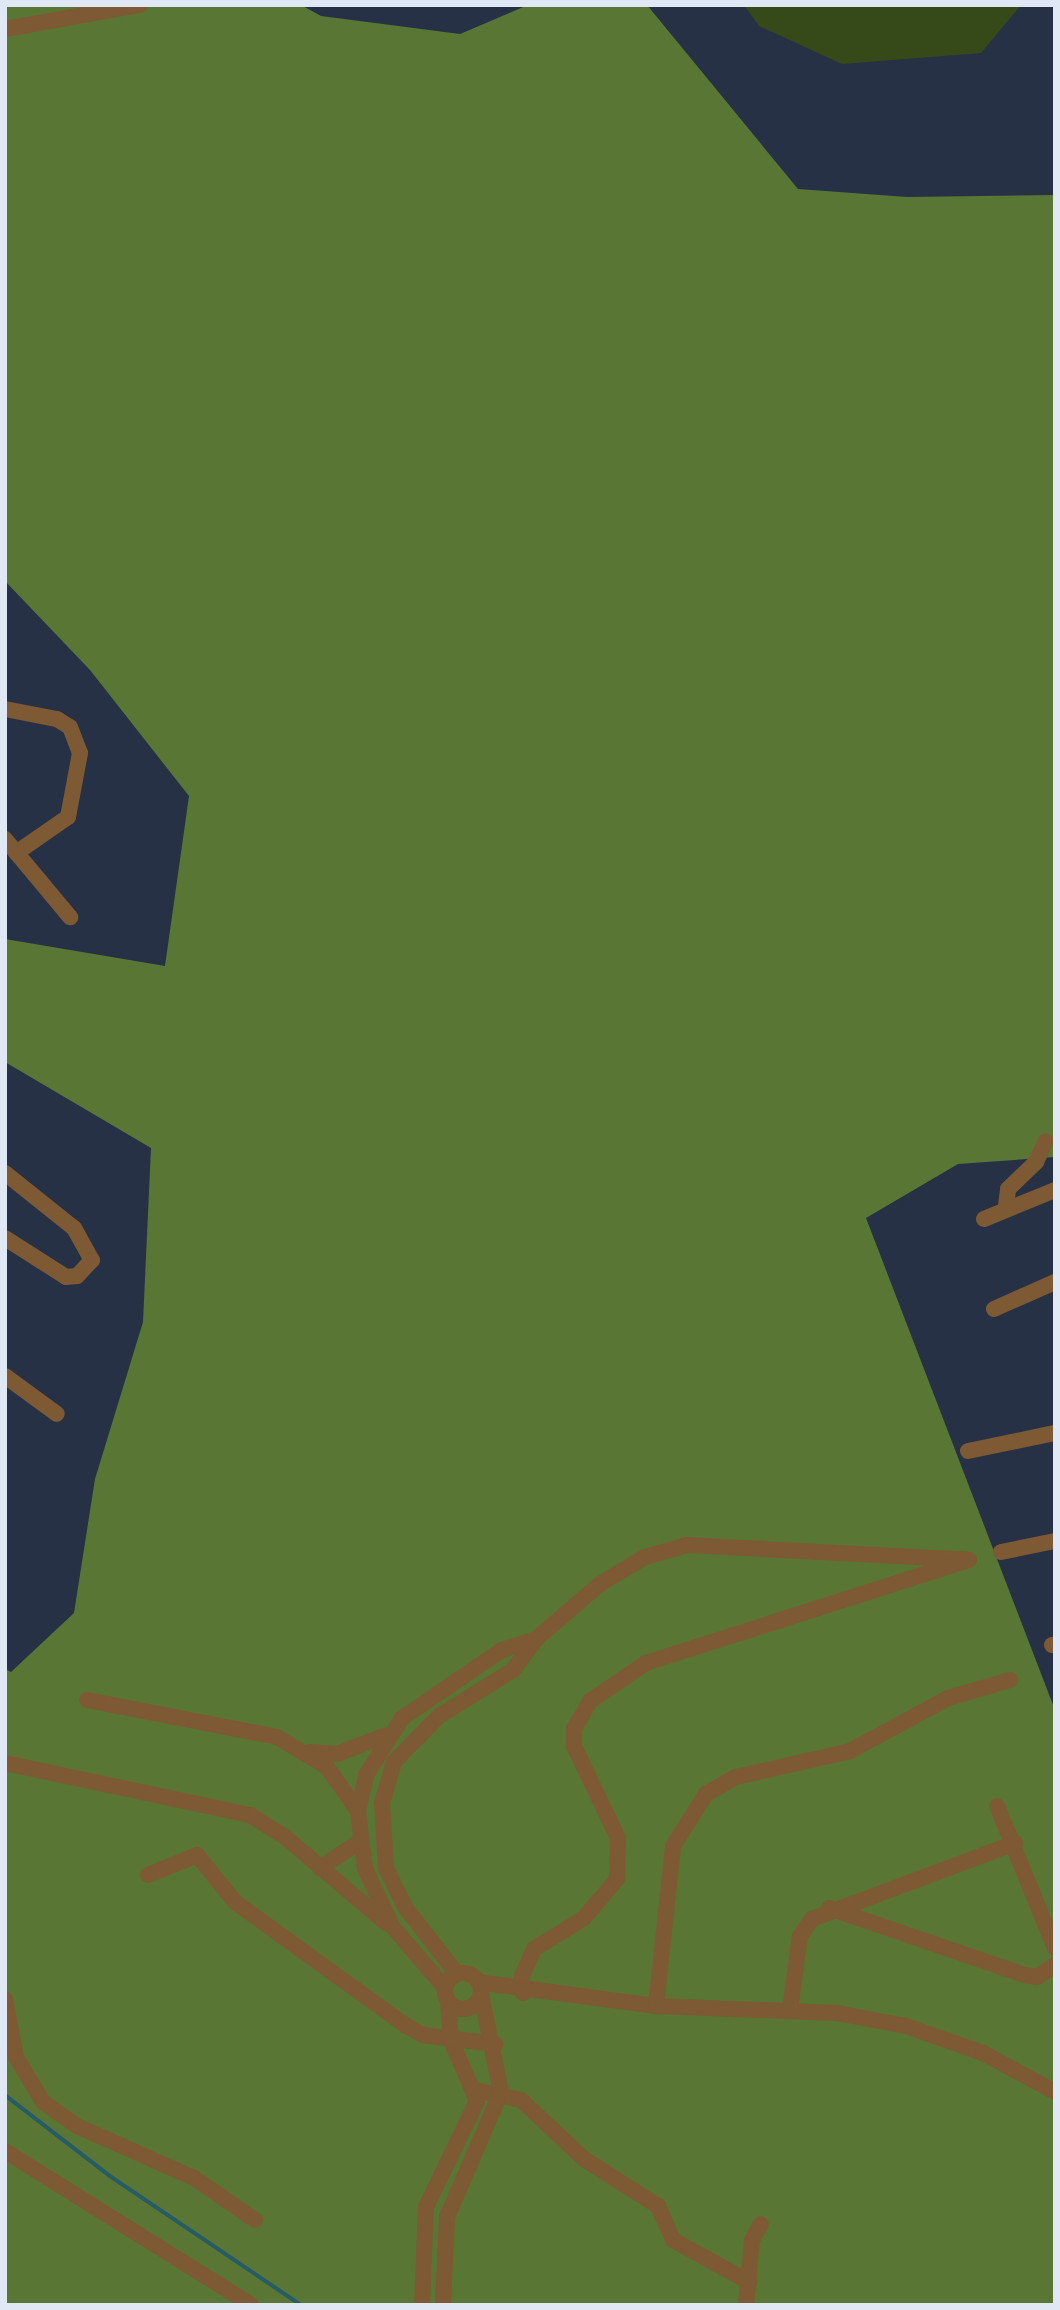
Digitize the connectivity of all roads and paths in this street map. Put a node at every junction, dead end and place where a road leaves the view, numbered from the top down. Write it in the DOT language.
graph roads {
  1 [pos="140,5"];
  2 [pos="5,29"];
  3 [pos="5,709"];
  4 [pos="5,839"];
  5 [pos="16,853"];
  6 [pos="70,917"];
  7 [pos="1046,1141"];
  8 [pos="5,1173"];
  9 [pos="1055,1190"];
  10 [pos="1006,1206"];
  11 [pos="984,1219"];
  12 [pos="5,1238"];
  13 [pos="1055,1282"];
  14 [pos="994,1309"];
  15 [pos="5,1376"];
  16 [pos="57,1414"];
  17 [pos="1055,1433"];
  18 [pos="968,1451"];
  19 [pos="1055,1541"];
  20 [pos="1001,1552"];
  21 [pos="536,1639"];
  22 [pos="471,1670"];
  23 [pos="1010,1680"];
  24 [pos="484,1692"];
  25 [pos="428,1697"];
  26 [pos="87,1700"];
  27 [pos="439,1716"];
  28 [pos="384,1736"];
  29 [pos="310,1752"];
  30 [pos="5,1763"];
  31 [pos="997,1806"];
  32 [pos="358,1811"];
  33 [pos="359,1842"];
  34 [pos="1015,1843"];
  35 [pos="320,1868"];
  36 [pos="148,1875"];
  37 [pos="829,1908"];
  38 [pos="392,1926"];
  39 [pos="1055,1948"];
  40 [pos="1055,1965"];
  41 [pos="457,1974"];
  42 [pos="480,1988"];
  43 [pos="523,1993"];
  44 [pos="446,1994"];
  45 [pos="5,1999"];
  46 [pos="656,2006"];
  47 [pos="790,2010"];
  48 [pos="451,2040"];
  49 [pos="495,2044"];
  50 [pos="475,2090"];
  51 [pos="501,2092"];
  52 [pos="1055,2092"];
  53 [pos="5,2151"];
  54 [pos="437,2180"];
  55 [pos="457,2189"];
  56 [pos="255,2220"];
  57 [pos="761,2224"];
  58 [pos="749,2282"];
  59 [pos="251,2305"];
  60 [pos="422,2305"];
  61 [pos="443,2305"];
  62 [pos="746,2305"];
  1 -- 2 [label="street"];
  3 -- 5 [label="street"];
  4 -- 5 [label="street"];
  5 -- 6 [label="street"];
  7 -- 10 [label="street"];
  8 -- 12 [label="street"];
  9 -- 10 [label="street"];
  10 -- 11 [label="street"];
  13 -- 14 [label="street"];
  15 -- 16 [label="street"];
  17 -- 18 [label="street"];
  19 -- 20 [label="street"];
  21 -- 22 [label="street"];
  21 -- 24 [label="street"];
  21 -- 43 [label="street"];
  22 -- 24 [label="street"];
  22 -- 25 [label="street"];
  23 -- 46 [label="street"];
  24 -- 27 [label="street"];
  25 -- 27 [label="street"];
  25 -- 28 [label="street"];
  26 -- 29 [label="street"];
  27 -- 41 [label="street"];
  28 -- 29 [label="street"];
  28 -- 32 [label="street"];
  29 -- 32 [label="street"];
  30 -- 35 [label="street"];
  31 -- 34 [label="street"];
  32 -- 33 [label="street"];
  33 -- 35 [label="street"];
  33 -- 38 [label="street"];
  34 -- 37 [label="street"];
  34 -- 39 [label="street"];
  35 -- 38 [label="street"];
  36 -- 48 [label="street"];
  37 -- 40 [label="street"];
  37 -- 47 [label="street"];
  38 -- 44 [label="street"];
  41 -- 42 [label="street"];
  41 -- 44 [label="street"];
  42 -- 43 [label="street"];
  42 -- 44 [label="street"];
  42 -- 49 [label="street"];
  43 -- 46 [label="street"];
  44 -- 48 [label="street"];
  45 -- 56 [label="street"];
  46 -- 47 [label="street"];
  47 -- 52 [label="street"];
  48 -- 49 [label="street"];
  48 -- 50 [label="street"];
  49 -- 51 [label="street"];
  50 -- 51 [label="street"];
  50 -- 54 [label="street"];
  51 -- 55 [label="street"];
  51 -- 58 [label="street"];
  53 -- 59 [label="street"];
  54 -- 55 [label="street"];
  54 -- 60 [label="street"];
  55 -- 61 [label="street"];
  57 -- 58 [label="street"];
  58 -- 62 [label="street"];
}
